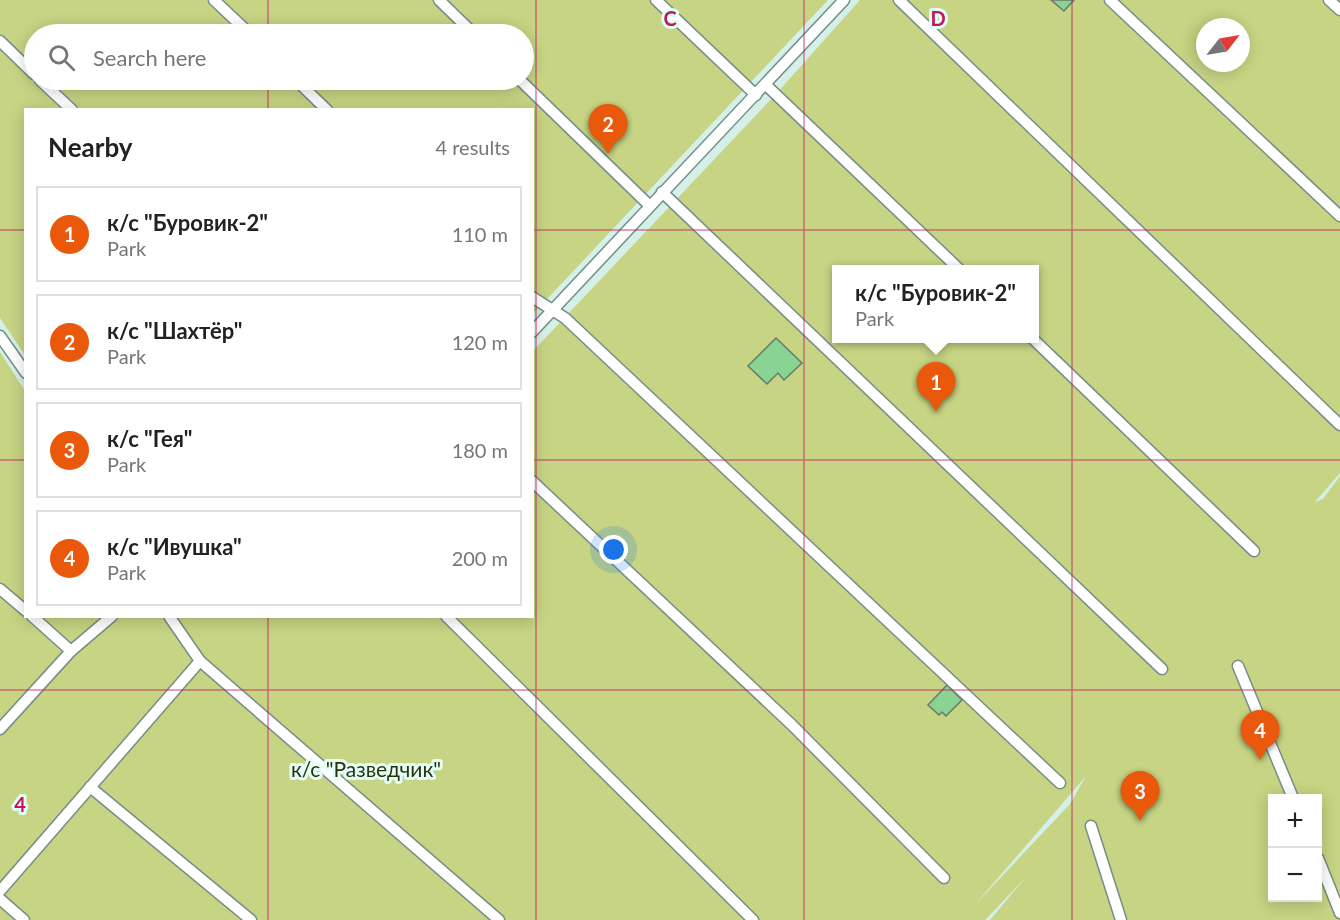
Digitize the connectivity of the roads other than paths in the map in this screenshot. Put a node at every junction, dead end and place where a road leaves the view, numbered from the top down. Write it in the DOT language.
graph roads {
  1 [pos="214,0"];
  2 [pos="439,0"];
  3 [pos="656,0"];
  4 [pos="843,0"];
  5 [pos="898,0"];
  6 [pos="1110,0"];
  7 [pos="1329,0"];
  8 [pos="1340,10"];
  9 [pos="239,24"];
  10 [pos="464,24"];
  11 [pos="0,41"];
  12 [pos="24,64"];
  13 [pos="766,85"];
  14 [pos="51,90"];
  15 [pos="306,90"];
  16 [pos="530,90"];
  17 [pos="756,96"];
  18 [pos="70,108"];
  19 [pos="325,108"];
  20 [pos="662,192"];
  21 [pos="650,206"];
  22 [pos="1340,216"];
  23 [pos="955,265"];
  24 [pos="534,298"];
  25 [pos="554,310"];
  26 [pos="534,330"];
  27 [pos="0,336"];
  28 [pos="1036,343"];
  29 [pos="24,370"];
  30 [pos="1340,425"];
  31 [pos="534,483"];
  32 [pos="1254,551"];
  33 [pos="0,589"];
  34 [pos="24,609"];
  35 [pos="34,618"];
  36 [pos="110,618"];
  37 [pos="170,618"];
  38 [pos="448,618"];
  39 [pos="71,651"];
  40 [pos="200,661"];
  41 [pos="1238,666"];
  42 [pos="1162,669"];
  43 [pos="0,729"];
  44 [pos="1060,783"];
  45 [pos="90,787"];
  46 [pos="1291,794"];
  47 [pos="1091,826"];
  48 [pos="1322,870"];
  49 [pos="944,878"];
  50 [pos="0,891"];
  51 [pos="0,899"];
  52 [pos="1340,913"];
  53 [pos="24,920"];
  54 [pos="251,920"];
  55 [pos="499,920"];
  56 [pos="753,920"];
  57 [pos="1121,920"];
  1 -- 9 [label="lane"];
  2 -- 10 [label="lane"];
  3 -- 17 [label="lane"];
  4 -- 13 [label="lane"];
  5 -- 30 [label="lane"];
  6 -- 22 [label="lane"];
  7 -- 8 [label="lane"];
  11 -- 12 [label="lane"];
  13 -- 17 [label="lane"];
  13 -- 23 [label="lane"];
  14 -- 18 [label="lane"];
  15 -- 19 [label="lane"];
  16 -- 21 [label="lane"];
  17 -- 20 [label="lane"];
  20 -- 21 [label="lane"];
  20 -- 42 [label="lane"];
  21 -- 25 [label="lane"];
  24 -- 25 [label="lane"];
  25 -- 26 [label="lane"];
  25 -- 44 [label="lane"];
  27 -- 29 [label="lane"];
  28 -- 32 [label="lane"];
  31 -- 49 [label="lane"];
  33 -- 34 [label="lane"];
  35 -- 39 [label="lane"];
  36 -- 39 [label="lane"];
  37 -- 40 [label="lane"];
  38 -- 56 [label="lane"];
  39 -- 43 [label="lane"];
  40 -- 45 [label="lane"];
  40 -- 55 [label="lane"];
  41 -- 46 [label="lane"];
  45 -- 50 [label="lane"];
  45 -- 54 [label="lane"];
  47 -- 57 [label="lane"];
  48 -- 52 [label="lane"];
  51 -- 53 [label="lane"];
}
